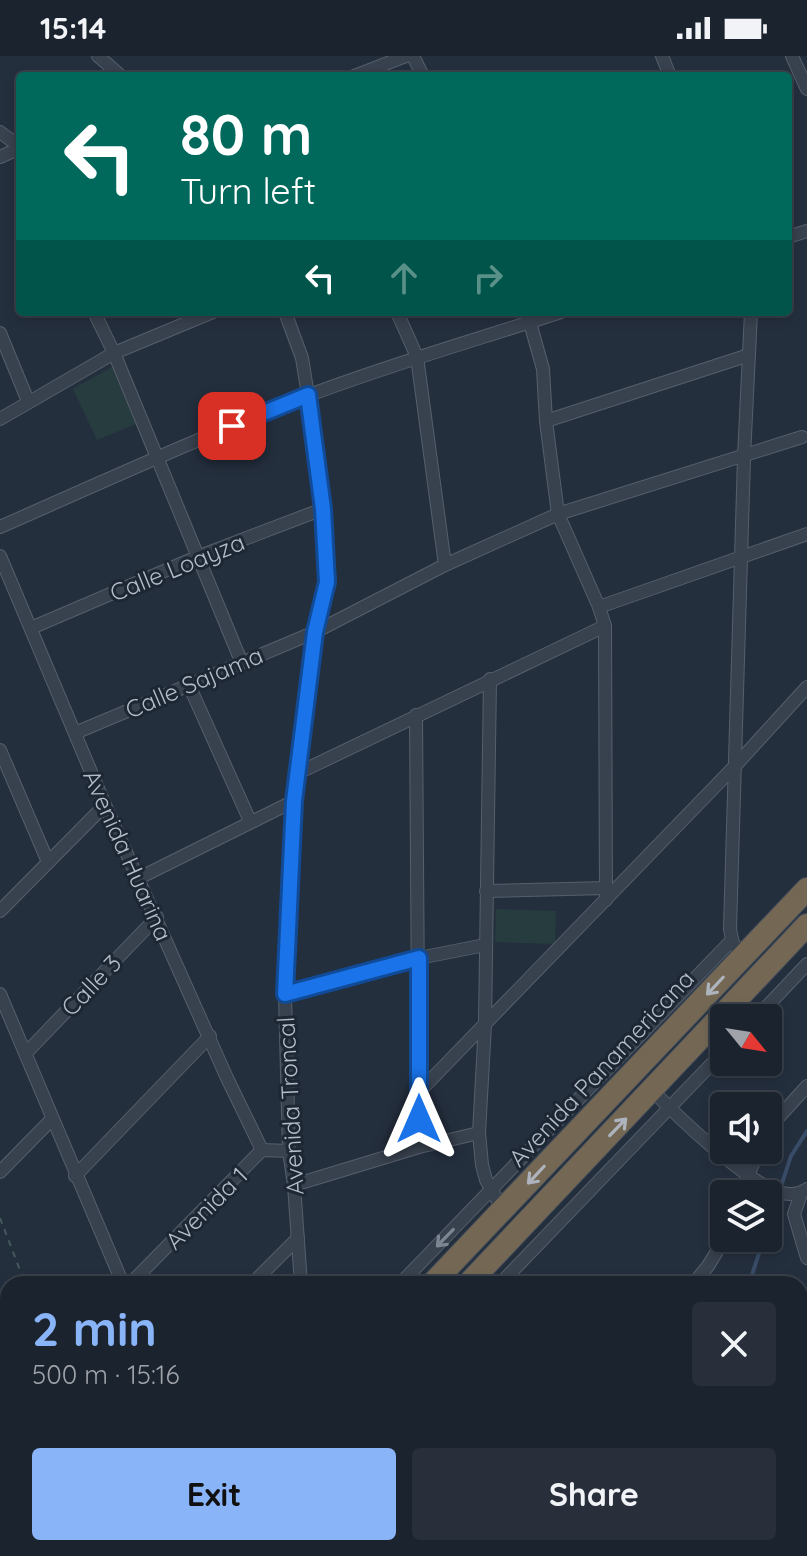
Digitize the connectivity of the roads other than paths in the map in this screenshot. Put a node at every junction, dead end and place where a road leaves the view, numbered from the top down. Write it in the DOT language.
graph roads {
  1 [pos="406,56"];
  2 [pos="102,57"];
  3 [pos="795,57"];
  4 [pos="117,72"];
  5 [pos="364,72"];
  6 [pos="807,89"];
  7 [pos="96,316"];
  8 [pos="199,316"];
  9 [pos="286,316"];
  10 [pos="399,316"];
  11 [pos="751,316"];
  12 [pos="529,317"];
  13 [pos="0,333"];
  14 [pos="114,353"];
  15 [pos="749,355"];
  16 [pos="417,357"];
  17 [pos="308,395"];
  18 [pos="28,401"];
  19 [pos="0,419"];
  20 [pos="546,421"];
  21 [pos="802,437"];
  22 [pos="744,457"];
  23 [pos="156,458"];
  24 [pos="323,509"];
  25 [pos="558,514"];
  26 [pos="0,527"];
  27 [pos="807,534"];
  28 [pos="741,556"];
  29 [pos="197,557"];
  30 [pos="1,563"];
  31 [pos="445,565"];
  32 [pos="599,607"];
  33 [pos="605,626"];
  34 [pos="31,628"];
  35 [pos="315,632"];
  36 [pos="241,661"];
  37 [pos="490,679"];
  38 [pos="188,683"];
  39 [pos="807,687"];
  40 [pos="416,715"];
  41 [pos="75,733"];
  42 [pos="0,750"];
  43 [pos="735,766"];
  44 [pos="298,773"];
  45 [pos="294,801"];
  46 [pos="105,805"];
  47 [pos="250,821"];
  48 [pos="48,862"];
  49 [pos="139,878"];
  50 [pos="807,889"];
  51 [pos="486,891"];
  52 [pos="606,894"];
  53 [pos="0,911"];
  54 [pos="157,917"];
  55 [pos="807,925"];
  56 [pos="485,945"];
  57 [pos="738,948"];
  58 [pos="419,958"];
  59 [pos="807,964"];
  60 [pos="0,994"];
  61 [pos="285,994"];
  62 [pos="769,1004"];
  63 [pos="485,1024"];
  64 [pos="210,1036"];
  65 [pos="26,1053"];
  66 [pos="710,1066"];
  67 [pos="807,1086"];
  68 [pos="653,1091"];
  69 [pos="419,1092"];
  70 [pos="670,1109"];
  71 [pos="782,1114"];
  72 [pos="51,1120"];
  73 [pos="479,1133"];
  74 [pos="419,1147"];
  75 [pos="262,1150"];
  76 [pos="289,1151"];
  77 [pos="752,1164"];
  78 [pos="0,1172"];
  79 [pos="747,1174"];
  80 [pos="75,1176"];
  81 [pos="745,1180"];
  82 [pos="294,1185"];
  83 [pos="492,1190"];
  84 [pos="804,1192"];
  85 [pos="503,1210"];
  86 [pos="298,1238"];
  87 [pos="716,1252"];
  88 [pos="807,1258"];
  89 [pos="125,1276"];
  90 [pos="137,1276"];
  91 [pos="260,1276"];
  92 [pos="300,1276"];
  93 [pos="408,1276"];
  94 [pos="440,1276"];
  95 [pos="476,1276"];
  96 [pos="508,1276"];
  97 [pos="700,1276"];
  1 -- 5 [label="street"];
  2 -- 4 [label="street"];
  3 -- 6 [label="street"];
  7 -- 14 [label="street"];
  8 -- 14 [label="street"];
  9 -- 17 [label="street, Avenida Troncal"];
  10 -- 16 [label="street"];
  11 -- 15 [label="street"];
  12 -- 16 [label="street"];
  12 -- 20 [label="street"];
  13 -- 18 [label="street"];
  14 -- 18 [label="street"];
  14 -- 23 [label="street"];
  15 -- 20 [label="street"];
  15 -- 22 [label="street"];
  16 -- 17 [label="street"];
  16 -- 31 [label="street"];
  17 -- 23 [label="street"];
  17 -- 24 [label="street, Avenida Troncal"];
  18 -- 19 [label="street"];
  20 -- 25 [label="street"];
  21 -- 22 [label="street, Calle Sajama"];
  22 -- 25 [label="street, Calle Sajama"];
  22 -- 28 [label="street"];
  23 -- 26 [label="street"];
  23 -- 29 [label="street"];
  24 -- 29 [label="street, Calle Loayza"];
  24 -- 35 [label="street, Avenida Troncal"];
  25 -- 31 [label="street, Calle Sajama"];
  25 -- 32 [label="street"];
  27 -- 28 [label="street"];
  28 -- 32 [label="street"];
  28 -- 43 [label="street"];
  29 -- 34 [label="street, Calle Loayza"];
  29 -- 36 [label="street"];
  30 -- 34 [label="street, Avenida Huarina"];
  31 -- 35 [label="street, Calle Sajama"];
  32 -- 33 [label="street"];
  33 -- 37 [label="street"];
  33 -- 52 [label="street"];
  34 -- 41 [label="street, Avenida Huarina"];
  35 -- 36 [label="street, Calle Sajama"];
  35 -- 44 [label="street, Avenida Troncal"];
  36 -- 38 [label="street, Calle Sajama"];
  37 -- 40 [label="street"];
  37 -- 51 [label="street"];
  38 -- 41 [label="street, Calle Sajama"];
  38 -- 47 [label="street"];
  39 -- 43 [label="street"];
  40 -- 44 [label="street"];
  40 -- 58 [label="street"];
  41 -- 46 [label="street, Avenida Huarina"];
  42 -- 48 [label="street"];
  43 -- 52 [label="street"];
  43 -- 57 [label="street"];
  44 -- 45 [label="street, Avenida Troncal"];
  45 -- 47 [label="street"];
  45 -- 61 [label="street, Avenida Troncal"];
  46 -- 48 [label="street"];
  46 -- 49 [label="street, Avenida Huarina"];
  47 -- 49 [label="street"];
  48 -- 53 [label="street"];
  49 -- 54 [label="street, Avenida Huarina"];
  50 -- 57 [label="highway, Avenida Panamericana"];
  51 -- 52 [label="street"];
  51 -- 56 [label="street"];
  52 -- 63 [label="street"];
  54 -- 64 [label="street, Avenida Huarina"];
  54 -- 65 [label="street, Calle 3"];
  55 -- 68 [label="highway"];
  56 -- 58 [label="street"];
  56 -- 63 [label="street"];
  57 -- 83 [label="street"];
  57 -- 85 [label="highway, Avenida Panamericana, one-way"];
  58 -- 61 [label="street"];
  58 -- 69 [label="street"];
  59 -- 62 [label="street"];
  60 -- 65 [label="street"];
  61 -- 76 [label="street, Avenida Troncal"];
  63 -- 69 [label="street"];
  63 -- 73 [label="street"];
  64 -- 75 [label="street, Avenida Huarina"];
  64 -- 80 [label="street"];
  65 -- 72 [label="street"];
  66 -- 70 [label="street"];
  67 -- 71 [label="street"];
  68 -- 70 [label="street"];
  95 -- 68 [label="highway, one-way"];
  69 -- 74 [label="street"];
  70 -- 79 [label="street"];
  70 -- 96 [label="street"];
  72 -- 78 [label="street"];
  72 -- 80 [label="street"];
  73 -- 74 [label="street"];
  73 -- 83 [label="street"];
  74 -- 82 [label="street"];
  75 -- 76 [label="street, Avenida 1"];
  75 -- 90 [label="street, Avenida 1"];
  76 -- 82 [label="street, Avenida Troncal"];
  77 -- 79 [label="street"];
  79 -- 81 [label="street"];
  79 -- 84 [label="street"];
  80 -- 89 [label="street"];
  82 -- 86 [label="street, Avenida Troncal"];
  83 -- 85 [label="street"];
  83 -- 93 [label="street, one-way"];
  84 -- 88 [label="street"];
  85 -- 94 [label="highway, Avenida Panamericana"];
  86 -- 91 [label="street"];
  86 -- 92 [label="street, Avenida Troncal"];
  87 -- 97 [label="street"];
}
